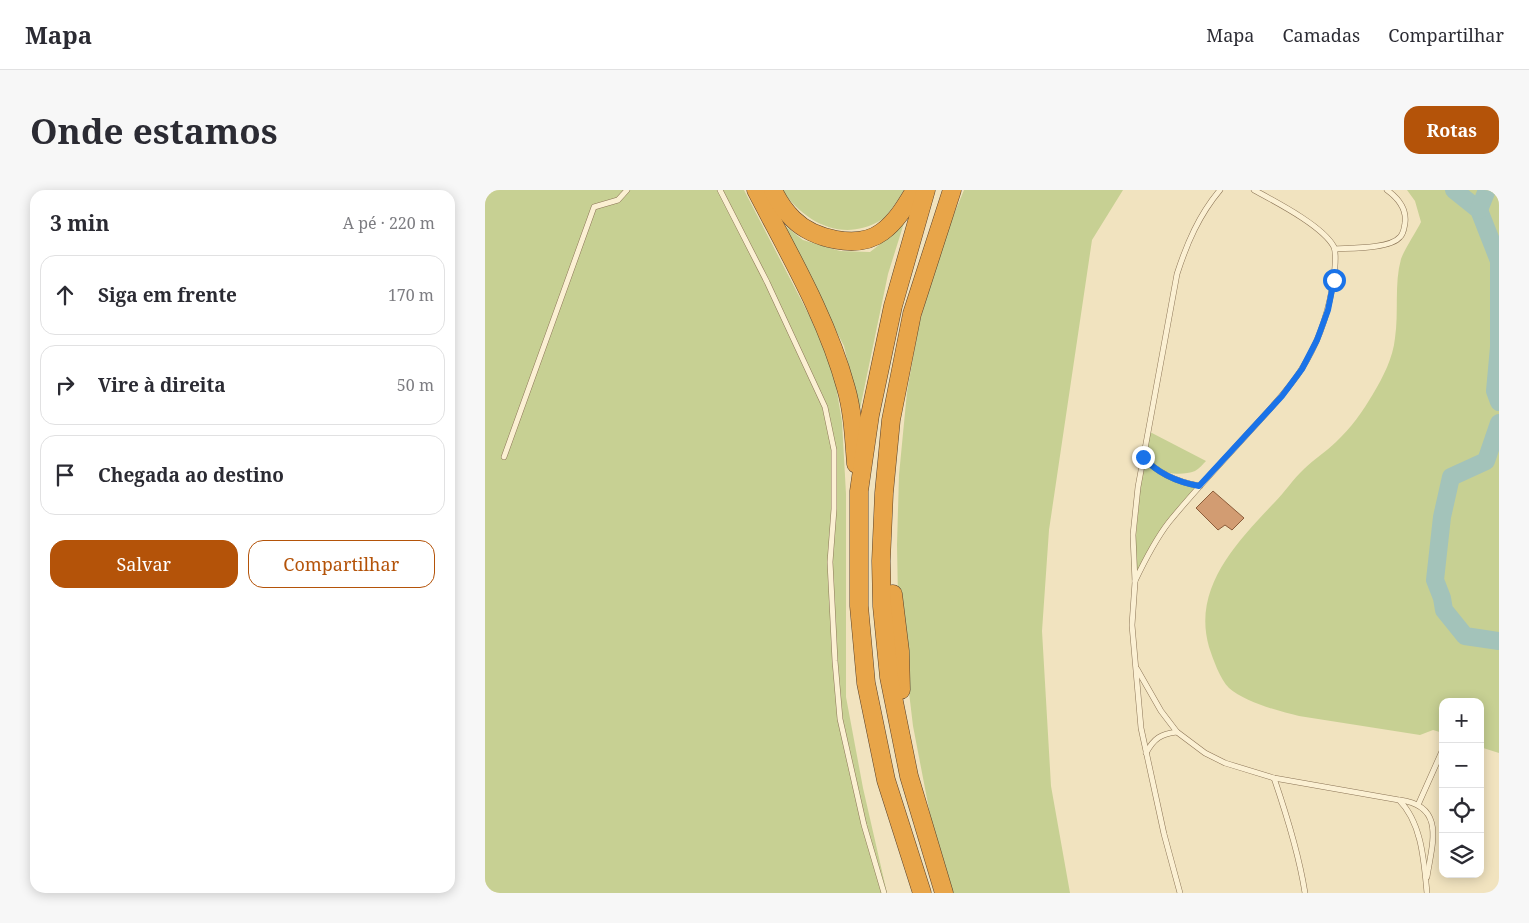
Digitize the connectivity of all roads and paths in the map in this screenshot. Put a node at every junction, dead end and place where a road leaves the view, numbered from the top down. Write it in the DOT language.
graph roads {
  1 [pos="627,190"];
  2 [pos="720,190"];
  3 [pos="756,190"];
  4 [pos="773,190"];
  5 [pos="915,190"];
  6 [pos="926,190"];
  7 [pos="953,190"];
  8 [pos="1219,190"];
  9 [pos="1254,190"];
  10 [pos="1387,190"];
  11 [pos="1335,249"];
  12 [pos="1143,457"];
  13 [pos="504,458"];
  14 [pos="1199,486"];
  15 [pos="859,491"];
  16 [pos="1135,582"];
  17 [pos="1135,666"];
  18 [pos="1177,732"];
  19 [pos="1146,754"];
  20 [pos="1439,758"];
  21 [pos="1274,778"];
  22 [pos="1399,800"];
  23 [pos="1418,805"];
  24 [pos="1426,882"];
  25 [pos="884,893"];
  26 [pos="922,893"];
  27 [pos="944,893"];
  28 [pos="1180,893"];
  29 [pos="1305,893"];
  30 [pos="1427,893"];
  1 -- 13 [label="lane"];
  2 -- 25 [label="lane"];
  3 -- 15 [label="highway"];
  4 -- 5 [label="highway"];
  6 -- 15 [label="highway"];
  7 -- 27 [label="highway"];
  8 -- 12 [label="lane"];
  9 -- 11 [label="lane"];
  10 -- 11 [label="lane"];
  11 -- 14 [label="lane"];
  12 -- 14 [label="lane"];
  12 -- 16 [label="lane"];
  14 -- 16 [label="lane"];
  15 -- 26 [label="highway"];
  16 -- 17 [label="lane"];
  17 -- 18 [label="lane"];
  17 -- 19 [label="lane"];
  18 -- 19 [label="lane"];
  18 -- 21 [label="lane"];
  19 -- 28 [label="lane"];
  20 -- 23 [label="lane"];
  21 -- 22 [label="lane"];
  21 -- 29 [label="lane"];
  22 -- 23 [label="lane"];
  22 -- 24 [label="lane"];
  23 -- 24 [label="lane"];
  24 -- 30 [label="lane"];
}
